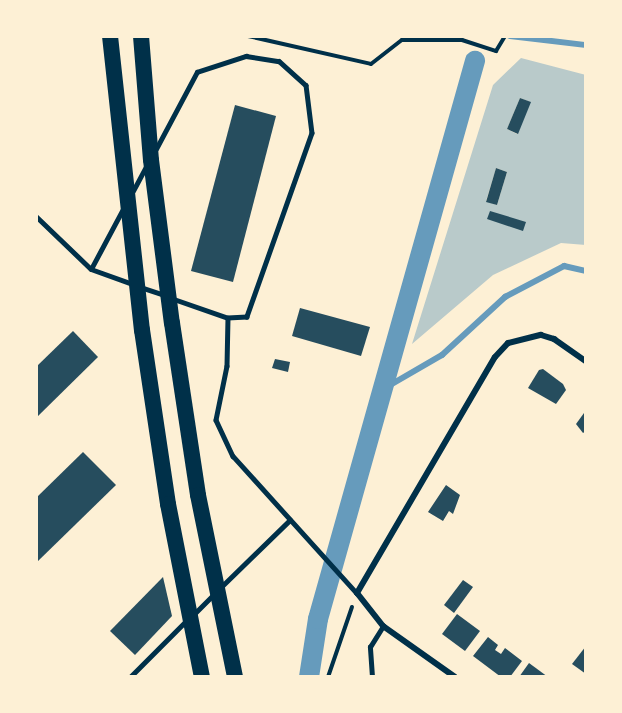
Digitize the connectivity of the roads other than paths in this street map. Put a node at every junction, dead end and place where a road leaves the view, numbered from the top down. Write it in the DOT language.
graph roads {
  1 [pos="110,36"];
  2 [pos="141,36"];
  3 [pos="36,216"];
  4 [pos="91,269"];
  5 [pos="228,318"];
  6 [pos="586,361"];
  7 [pos="290,520"];
  8 [pos="357,592"];
  9 [pos="383,626"];
  10 [pos="130,677"];
  11 [pos="202,677"];
  12 [pos="235,677"];
  13 [pos="372,677"];
  14 [pos="455,677"];
  1 -- 11 [label="highway"];
  2 -- 12 [label="highway"];
  3 -- 4 [label="lane"];
  4 -- 5 [label="lane"];
  4 -- 5 [label="lane"];
  5 -- 7 [label="lane"];
  6 -- 8 [label="street"];
  7 -- 8 [label="lane"];
  7 -- 10 [label="lane"];
  8 -- 9 [label="street"];
  9 -- 13 [label="lane"];
  9 -- 14 [label="street"];
}
